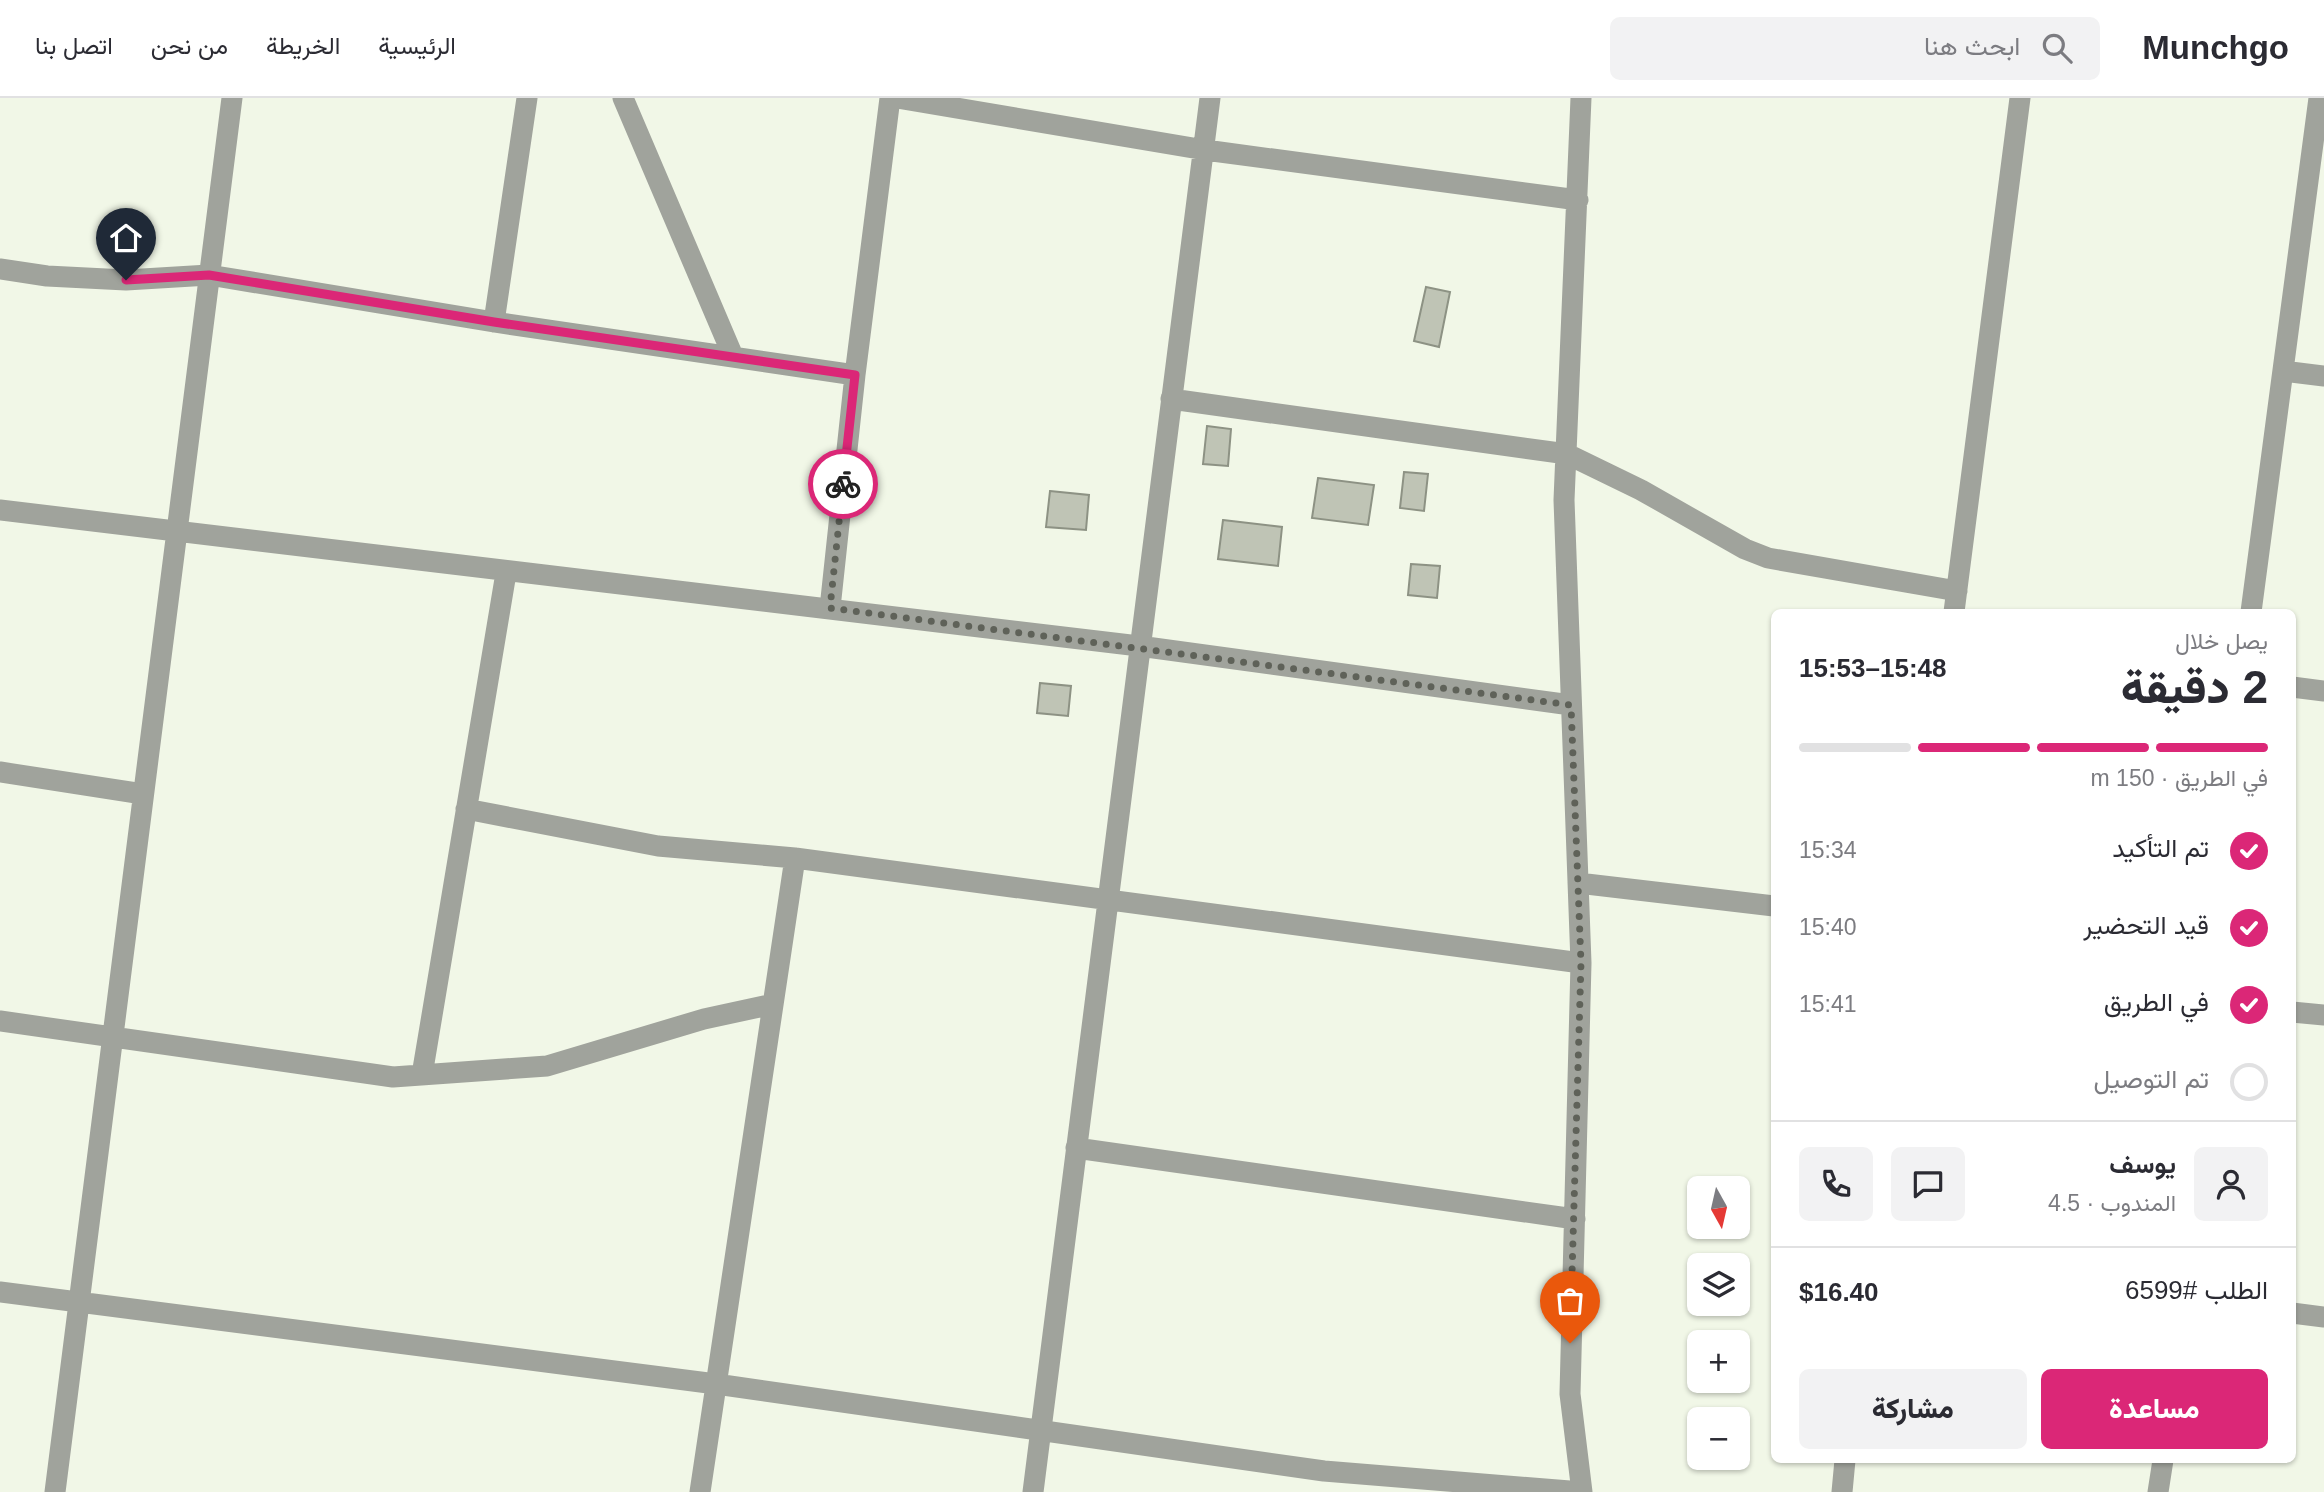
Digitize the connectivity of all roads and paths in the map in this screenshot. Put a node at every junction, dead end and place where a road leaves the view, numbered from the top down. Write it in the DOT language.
graph roads {
  1 [pos="232,98"];
  2 [pos="527,98"];
  3 [pos="623,98"];
  4 [pos="890,98"];
  5 [pos="897,98"];
  6 [pos="1210,98"];
  7 [pos="1581,98"];
  8 [pos="2020,98"];
  9 [pos="2319,98"];
  10 [pos="1205,150"];
  11 [pos="1578,200"];
  12 [pos="0,270"];
  13 [pos="209,275"];
  14 [pos="494,322"];
  15 [pos="733,356"];
  16 [pos="2283,371"];
  17 [pos="855,375"];
  18 [pos="2324,376"];
  19 [pos="1171,399"];
  20 [pos="1567,454"];
  21 [pos="0,510"];
  22 [pos="176,532"];
  23 [pos="506,573"];
  24 [pos="1957,591"];
  25 [pos="830,608"];
  26 [pos="1954,609"];
  27 [pos="2251,609"];
  28 [pos="1139,646"];
  29 [pos="2296,688"];
  30 [pos="2324,691"];
  31 [pos="1571,705"];
  32 [pos="0,772"];
  33 [pos="143,794"];
  34 [pos="467,809"];
  35 [pos="795,858"];
  36 [pos="1578,883"];
  37 [pos="1110,899"];
  38 [pos="1771,906"];
  39 [pos="1581,963"];
  40 [pos="773,1004"];
  41 [pos="2296,1012"];
  42 [pos="2324,1016"];
  43 [pos="0,1021"];
  44 [pos="113,1037"];
  45 [pos="422,1075"];
  46 [pos="1076,1148"];
  47 [pos="1575,1219"];
  48 [pos="0,1292"];
  49 [pos="79,1303"];
  50 [pos="2296,1314"];
  51 [pos="2324,1317"];
  52 [pos="716,1384"];
  53 [pos="1041,1429"];
  54 [pos="1845,1463"];
  55 [pos="2163,1463"];
  56 [pos="55,1492"];
  57 [pos="700,1492"];
  58 [pos="1033,1492"];
  59 [pos="1582,1492"];
  60 [pos="1842,1492"];
  61 [pos="2158,1492"];
  1 -- 13 [label="street"];
  2 -- 14 [label="street"];
  3 -- 15 [label="street"];
  4 -- 17 [label="street"];
  5 -- 10 [label="street"];
  6 -- 10 [label="street"];
  7 -- 11 [label="street"];
  8 -- 24 [label="street"];
  9 -- 16 [label="street"];
  10 -- 11 [label="street"];
  10 -- 19 [label="street"];
  11 -- 20 [label="street"];
  12 -- 13 [label="street"];
  13 -- 14 [label="street"];
  13 -- 22 [label="street"];
  14 -- 15 [label="street"];
  15 -- 17 [label="street"];
  16 -- 18 [label="street"];
  16 -- 27 [label="street"];
  17 -- 25 [label="street"];
  19 -- 20 [label="street"];
  19 -- 28 [label="street"];
  20 -- 24 [label="street"];
  20 -- 31 [label="street"];
  21 -- 22 [label="street"];
  22 -- 23 [label="street"];
  22 -- 33 [label="street"];
  23 -- 25 [label="street"];
  23 -- 34 [label="street"];
  24 -- 26 [label="street"];
  25 -- 28 [label="street"];
  28 -- 31 [label="street"];
  28 -- 37 [label="street"];
  29 -- 30 [label="street"];
  31 -- 36 [label="street"];
  32 -- 33 [label="street"];
  33 -- 44 [label="street"];
  34 -- 35 [label="street"];
  34 -- 45 [label="street"];
  35 -- 37 [label="street"];
  35 -- 40 [label="street"];
  36 -- 38 [label="street"];
  36 -- 39 [label="street"];
  37 -- 39 [label="street"];
  37 -- 46 [label="street"];
  39 -- 47 [label="street"];
  40 -- 45 [label="street"];
  40 -- 52 [label="street"];
  41 -- 42 [label="street"];
  43 -- 44 [label="street"];
  44 -- 45 [label="street"];
  44 -- 49 [label="street"];
  46 -- 47 [label="street"];
  46 -- 53 [label="street"];
  47 -- 59 [label="street"];
  48 -- 49 [label="street"];
  49 -- 52 [label="street"];
  49 -- 56 [label="street"];
  50 -- 51 [label="street"];
  52 -- 53 [label="street"];
  52 -- 57 [label="street"];
  53 -- 58 [label="street"];
  53 -- 59 [label="street"];
  54 -- 60 [label="street"];
  55 -- 61 [label="street"];
}
